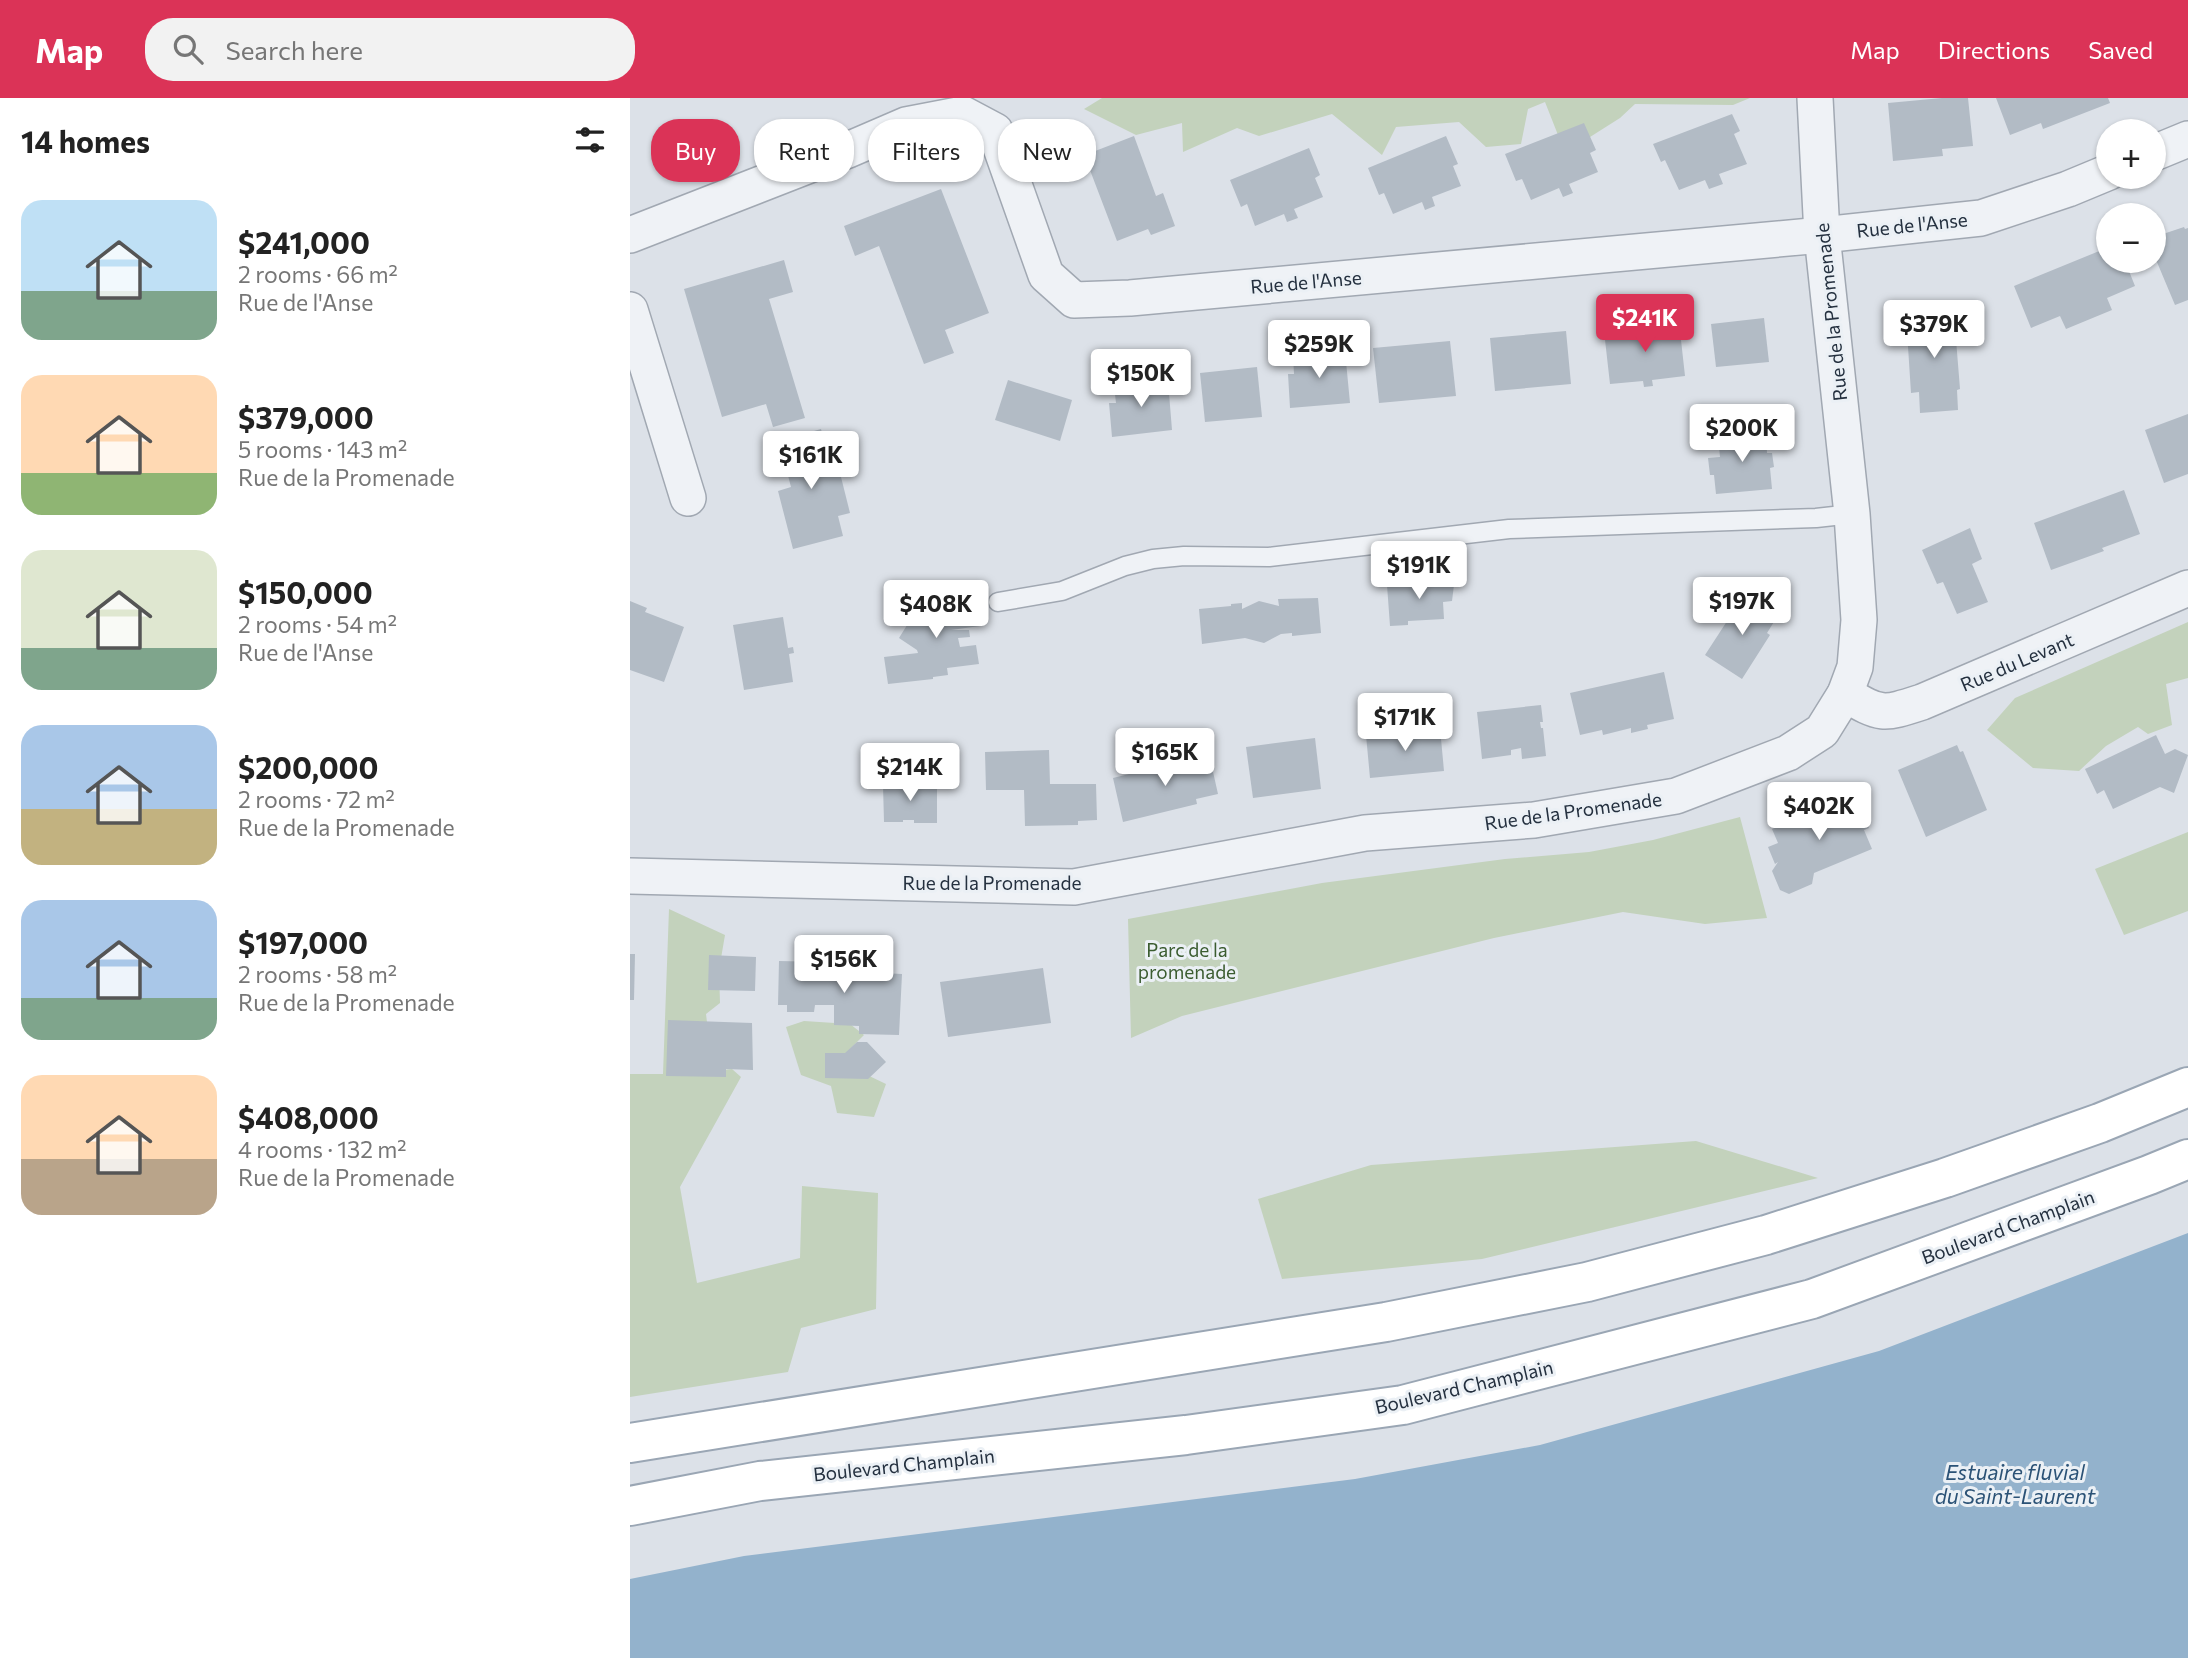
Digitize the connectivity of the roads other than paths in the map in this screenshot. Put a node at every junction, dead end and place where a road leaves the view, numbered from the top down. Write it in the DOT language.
graph roads {
  1 [pos="1815,98"];
  2 [pos="2188,139"];
  3 [pos="2166,148"];
  4 [pos="2096,178"];
  5 [pos="630,234"];
  6 [pos="1822,235"];
  7 [pos="630,310"];
  8 [pos="688,498"];
  9 [pos="1852,514"];
  10 [pos="2188,588"];
  11 [pos="998,603"];
  12 [pos="1845,694"];
  13 [pos="630,876"];
  14 [pos="2188,1087"];
  15 [pos="2188,1159"];
  16 [pos="630,1443"];
  17 [pos="630,1506"];
  1 -- 6 [label="street, Rue de la Promenade"];
  2 -- 3 [label="street"];
  4 -- 6 [label="street, Rue de l'Anse"];
  5 -- 6 [label="street, Rue de l'Anse"];
  6 -- 9 [label="street, Rue de la Promenade"];
  7 -- 8 [label="street"];
  9 -- 11 [label="lane"];
  9 -- 12 [label="street, Rue de la Promenade"];
  10 -- 12 [label="street, Rue du Levant"];
  12 -- 13 [label="street, Rue de la Promenade"];
  14 -- 16 [label="main road"];
  15 -- 17 [label="main road, Boulevard Champlain"];
}
